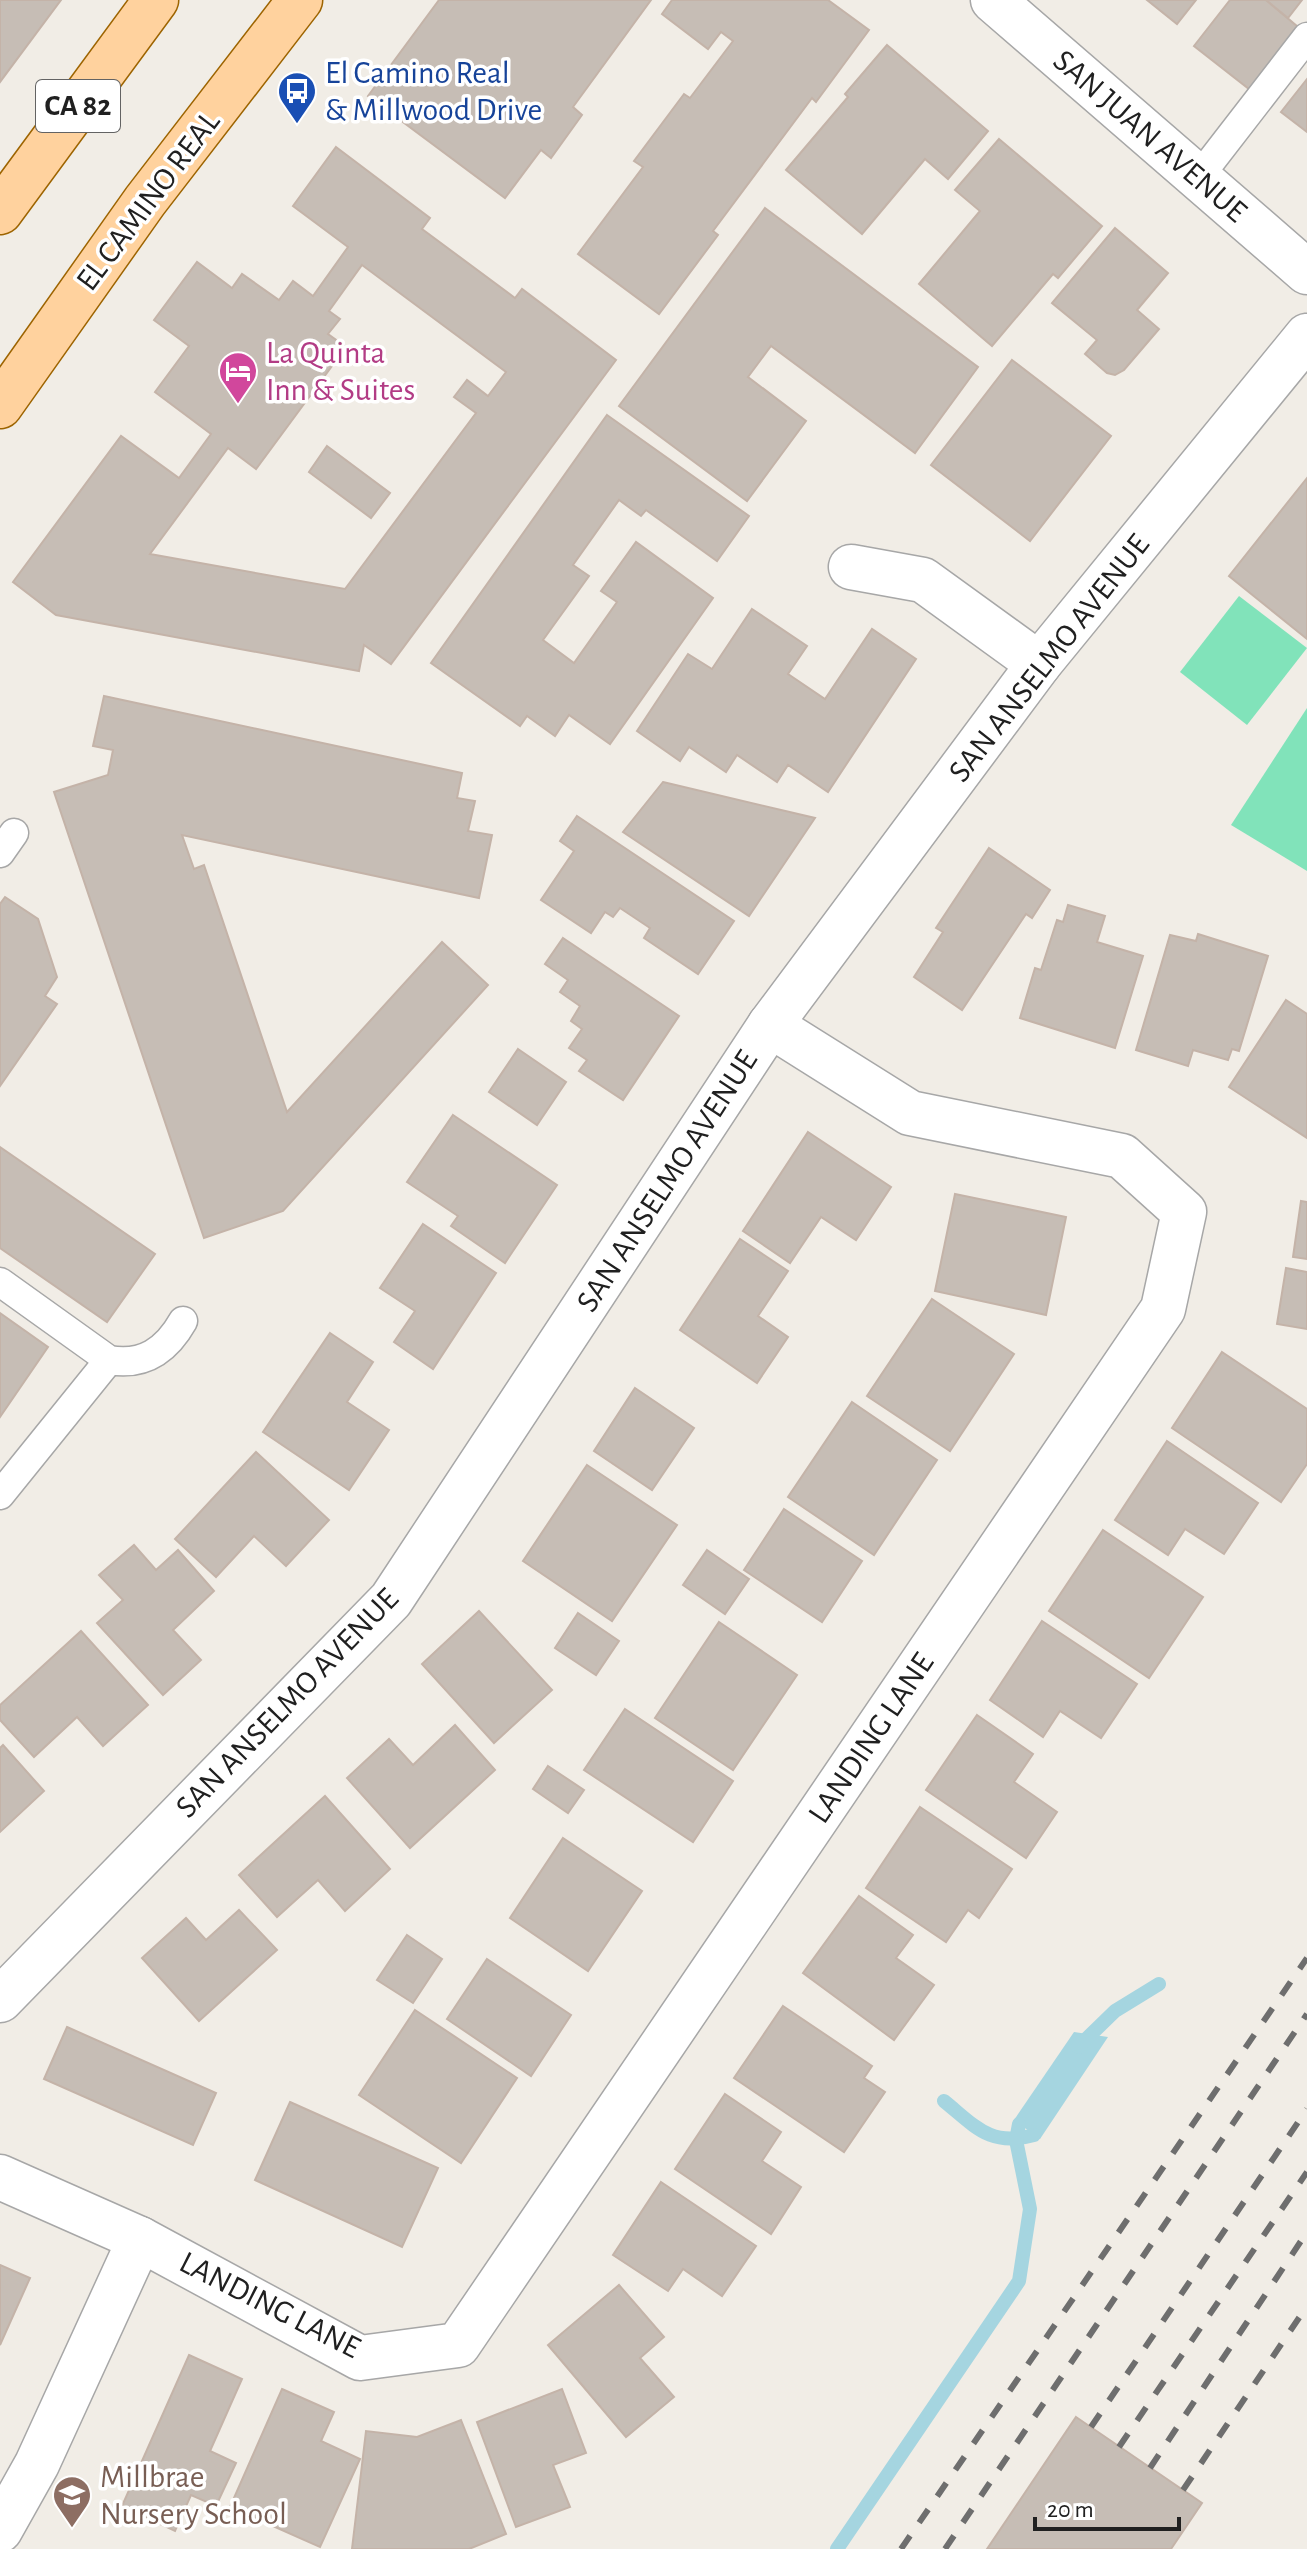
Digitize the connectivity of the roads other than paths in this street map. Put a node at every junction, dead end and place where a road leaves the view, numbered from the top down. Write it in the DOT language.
graph roads {
  1 [pos="156,0"];
  2 [pos="300,0"];
  3 [pos="993,0"];
  4 [pos="1307,37"];
  5 [pos="1198,178"];
  6 [pos="0,212"];
  7 [pos="1307,272"];
  8 [pos="1307,336"];
  9 [pos="0,406"];
  10 [pos="851,567"];
  11 [pos="1039,664"];
  12 [pos="770,1025"];
  13 [pos="0,1282"];
  14 [pos="183,1321"];
  15 [pos="109,1360"];
  16 [pos="0,1495"];
  17 [pos="0,2000"];
  18 [pos="0,2177"];
  19 [pos="140,2239"];
  20 [pos="0,2530"];
  1 -- 6 [label="main road, CA 82"];
  2 -- 9 [label="main road, EL CAMINO REAL"];
  3 -- 5 [label="street, SAN JUAN AVENUE"];
  4 -- 5 [label="lane"];
  5 -- 7 [label="street, SAN JUAN AVENUE"];
  8 -- 11 [label="street, SAN ANSELMO AVENUE"];
  10 -- 11 [label="street"];
  11 -- 12 [label="street, SAN ANSELMO AVENUE"];
  12 -- 17 [label="street, SAN ANSELMO AVENUE"];
  12 -- 19 [label="street, LANDING LANE"];
  13 -- 15 [label="lane"];
  14 -- 15 [label="lane"];
  15 -- 16 [label="lane"];
  18 -- 19 [label="street"];
  19 -- 20 [label="street"];
}
